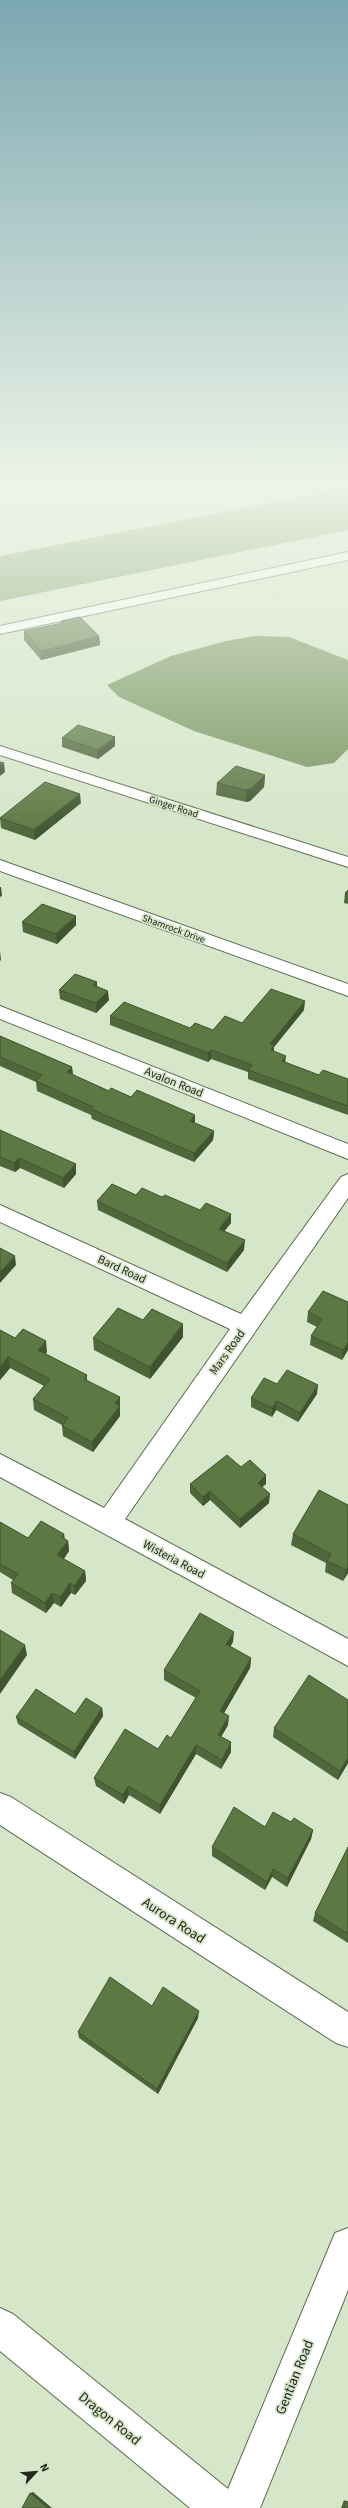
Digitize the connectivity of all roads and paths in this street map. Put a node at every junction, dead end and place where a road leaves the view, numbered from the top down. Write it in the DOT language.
graph roads {
  1 [pos="122,604"];
  2 [pos="0,630"];
  3 [pos="0,750"];
  4 [pos="348,862"];
  5 [pos="0,865"];
  6 [pos="348,990"];
  7 [pos="0,1012"];
  8 [pos="348,1152"];
  9 [pos="348,1182"];
  10 [pos="0,1213"];
  11 [pos="245,1326"];
  12 [pos="0,1465"];
  13 [pos="108,1523"];
  14 [pos="348,1653"];
  15 [pos="0,1808"];
  16 [pos="348,2031"];
  17 [pos="348,2246"];
  18 [pos="0,2327"];
  19 [pos="221,2508"];
  20 [pos="240,2508"];
  1 -- 2 [label="street"];
  3 -- 4 [label="street, Ginger Road"];
  5 -- 6 [label="street, Shamrock Drive"];
  7 -- 8 [label="street, Avalon Road"];
  9 -- 11 [label="street, Mars Road"];
  10 -- 11 [label="street, Bard Road"];
  11 -- 13 [label="street, Mars Road"];
  12 -- 13 [label="street, Wisteria Road"];
  13 -- 14 [label="street, Wisteria Road"];
  15 -- 16 [label="street, Aurora Road"];
  17 -- 20 [label="street, Gentian Road"];
  18 -- 19 [label="street, Dragon Road"];
}
